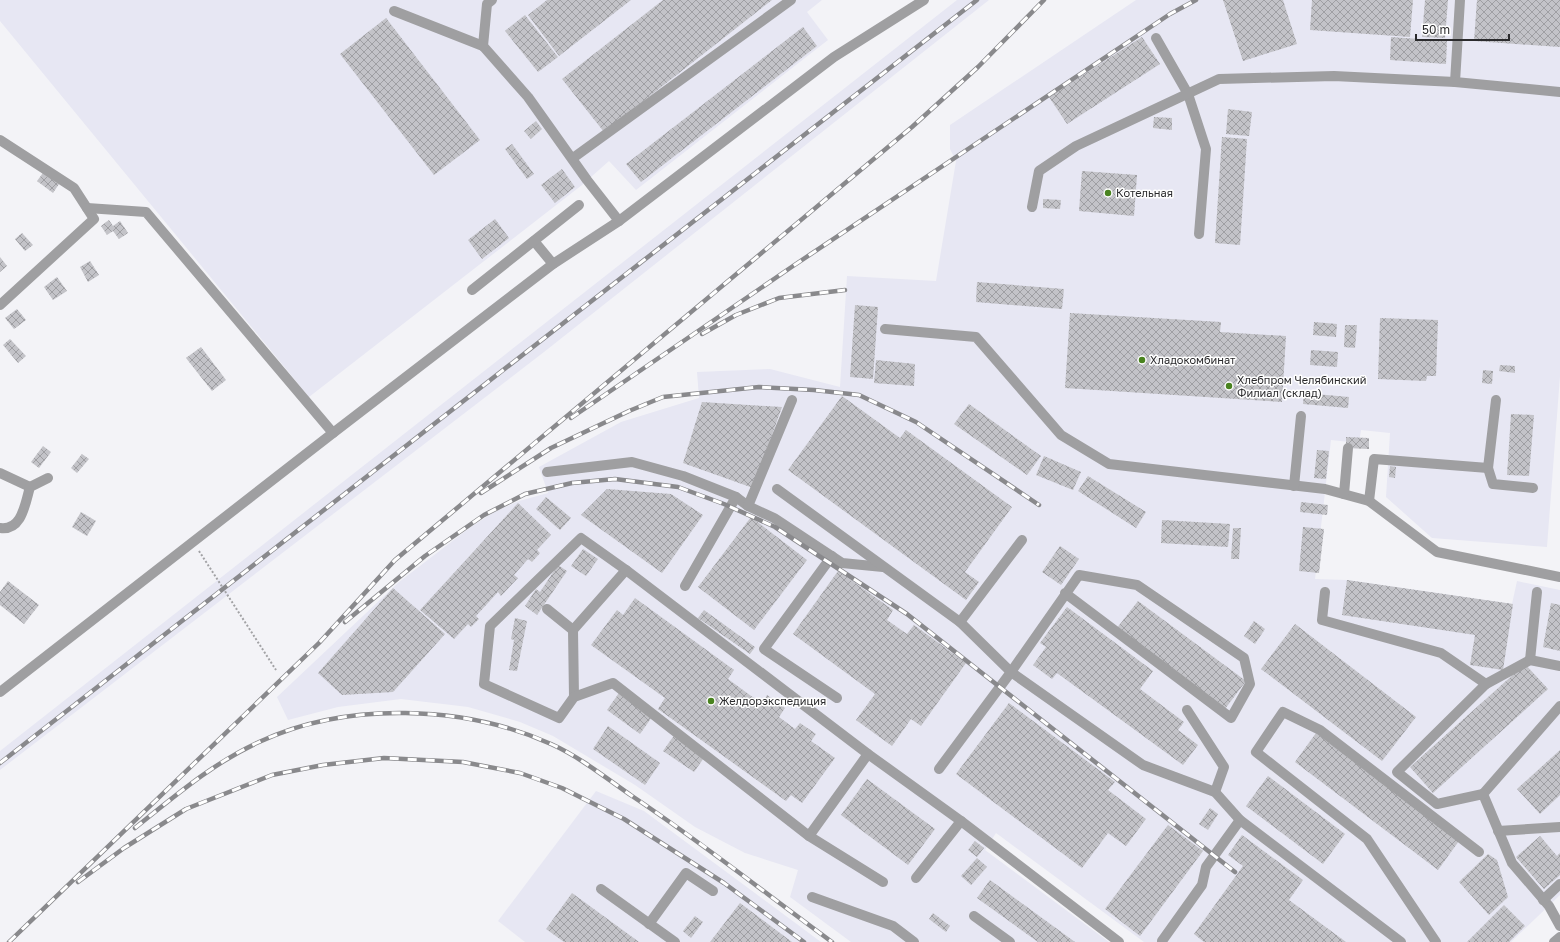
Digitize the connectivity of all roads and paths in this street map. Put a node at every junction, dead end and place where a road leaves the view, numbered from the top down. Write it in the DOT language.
graph roads {
  1 [pos="492,0"];
  2 [pos="790,0"];
  3 [pos="924,0"];
  4 [pos="1460,0"];
  5 [pos="394,11"];
  6 [pos="1156,38"];
  7 [pos="482,46"];
  8 [pos="1455,82"];
  9 [pos="1560,92"];
  10 [pos="1188,94"];
  11 [pos="0,140"];
  12 [pos="573,158"];
  13 [pos="579,206"];
  14 [pos="1032,207"];
  15 [pos="87,208"];
  16 [pos="619,221"];
  17 [pos="1199,234"];
  18 [pos="534,241"];
  19 [pos="553,264"];
  20 [pos="472,290"];
  21 [pos="0,305"];
  22 [pos="885,329"];
  23 [pos="792,400"];
  24 [pos="1496,400"];
  25 [pos="1301,416"];
  26 [pos="333,433"];
  27 [pos="1348,448"];
  28 [pos="1488,468"];
  29 [pos="547,472"];
  30 [pos="0,473"];
  31 [pos="48,478"];
  32 [pos="1294,486"];
  33 [pos="30,487"];
  34 [pos="1533,488"];
  35 [pos="777,489"];
  36 [pos="1344,494"];
  37 [pos="736,497"];
  38 [pos="1370,501"];
  39 [pos="748,506"];
  40 [pos="0,528"];
  41 [pos="1022,540"];
  42 [pos="194,541"];
  43 [pos="832,556"];
  44 [pos="884,567"];
  45 [pos="626,570"];
  46 [pos="1560,577"];
  47 [pos="685,586"];
  48 [pos="1324,592"];
  49 [pos="1537,592"];
  50 [pos="1065,593"];
  51 [pos="546,609"];
  52 [pos="960,622"];
  53 [pos="574,630"];
  54 [pos="1530,660"];
  55 [pos="1560,666"];
  56 [pos="276,670"];
  57 [pos="1011,672"];
  58 [pos="1486,684"];
  59 [pos="0,692"];
  60 [pos="574,698"];
  61 [pos="837,698"];
  62 [pos="1560,706"];
  63 [pos="1188,710"];
  64 [pos="868,754"];
  65 [pos="939,769"];
  66 [pos="1215,792"];
  67 [pos="1483,794"];
  68 [pos="1240,820"];
  69 [pos="961,821"];
  70 [pos="1560,827"];
  71 [pos="1498,831"];
  72 [pos="809,836"];
  73 [pos="1479,852"];
  74 [pos="916,878"];
  75 [pos="883,882"];
  76 [pos="1560,884"];
  77 [pos="601,889"];
  78 [pos="713,891"];
  79 [pos="812,897"];
  80 [pos="1543,900"];
  81 [pos="974,916"];
  82 [pos="649,924"];
  83 [pos="1560,926"];
  84 [pos="1560,937"];
  85 [pos="1004,940"];
  86 [pos="1162,941"];
  87 [pos="675,942"];
  88 [pos="914,942"];
  89 [pos="1119,942"];
  90 [pos="1401,942"];
  91 [pos="1436,942"];
  92 [pos="1554,942"];
  1 -- 7 [label="street"];
  2 -- 12 [label="street"];
  3 -- 16 [label="street"];
  4 -- 8 [label="street"];
  5 -- 7 [label="street"];
  6 -- 10 [label="street"];
  7 -- 12 [label="street"];
  8 -- 9 [label="street"];
  8 -- 10 [label="street"];
  10 -- 14 [label="street"];
  10 -- 17 [label="street"];
  11 -- 15 [label="street"];
  12 -- 16 [label="street"];
  13 -- 18 [label="street"];
  15 -- 21 [label="street"];
  15 -- 26 [label="street"];
  16 -- 19 [label="street"];
  18 -- 19 [label="street"];
  18 -- 20 [label="street"];
  19 -- 26 [label="street"];
  22 -- 32 [label="street"];
  23 -- 39 [label="street"];
  24 -- 28 [label="street"];
  25 -- 32 [label="street"];
  26 -- 42 [label="street"];
  27 -- 36 [label="street"];
  28 -- 34 [label="street"];
  28 -- 38 [label="street"];
  29 -- 37 [label="street"];
  30 -- 33 [label="street"];
  31 -- 33 [label="street"];
  32 -- 36 [label="street"];
  33 -- 40 [label="street"];
  35 -- 44 [label="street"];
  36 -- 38 [label="street"];
  37 -- 39 [label="street"];
  37 -- 47 [label="street"];
  38 -- 46 [label="street"];
  39 -- 43 [label="street"];
  41 -- 52 [label="street"];
  42 -- 56 [label="path"];
  42 -- 59 [label="street"];
  43 -- 44 [label="street"];
  43 -- 61 [label="street"];
  44 -- 52 [label="street"];
  45 -- 53 [label="street"];
  45 -- 60 [label="street"];
  45 -- 64 [label="street"];
  48 -- 58 [label="street"];
  49 -- 54 [label="street"];
  50 -- 50 [label="street"];
  50 -- 57 [label="street"];
  51 -- 53 [label="street"];
  52 -- 57 [label="street"];
  53 -- 60 [label="street"];
  54 -- 55 [label="street"];
  54 -- 58 [label="street"];
  57 -- 65 [label="street"];
  57 -- 66 [label="street"];
  58 -- 67 [label="street"];
  60 -- 72 [label="street"];
  62 -- 67 [label="street"];
  63 -- 66 [label="street"];
  64 -- 69 [label="street"];
  64 -- 72 [label="street"];
  66 -- 68 [label="street"];
  67 -- 71 [label="street"];
  68 -- 86 [label="street"];
  68 -- 90 [label="street"];
  69 -- 74 [label="street"];
  69 -- 89 [label="street"];
  70 -- 71 [label="street"];
  71 -- 80 [label="street"];
  72 -- 75 [label="street"];
  73 -- 91 [label="street"];
  76 -- 80 [label="street"];
  77 -- 82 [label="street"];
  78 -- 82 [label="street"];
  79 -- 88 [label="street"];
  80 -- 83 [label="street"];
  81 -- 85 [label="street"];
  82 -- 87 [label="street"];
  84 -- 92 [label="street"];
}
